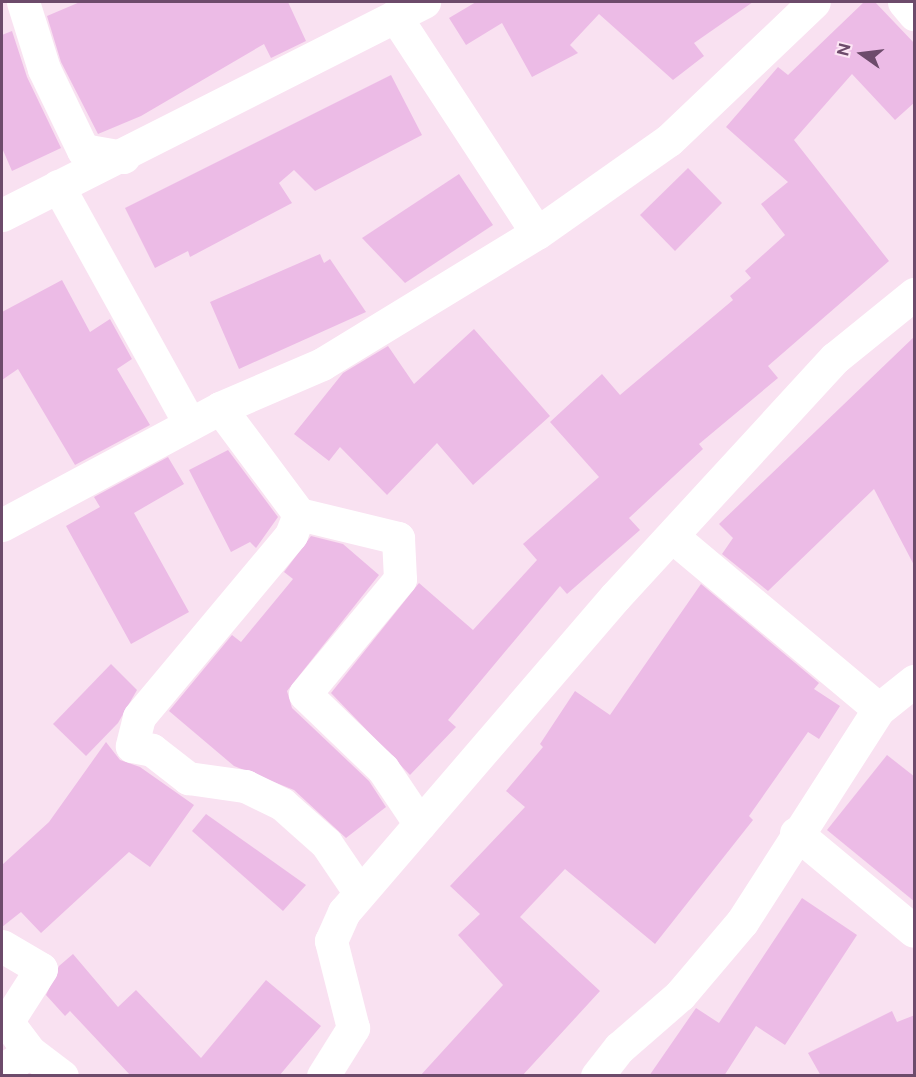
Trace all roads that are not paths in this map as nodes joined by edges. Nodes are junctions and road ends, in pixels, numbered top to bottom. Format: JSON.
{"nodes":[{"id":1,"x":23,"y":2,"type":"edge"},
{"id":2,"x":424,"y":2,"type":"edge"},
{"id":3,"x":814,"y":2,"type":"edge"},
{"id":4,"x":904,"y":2,"type":"edge"},
{"id":5,"x":915,"y":14,"type":"edge"},
{"id":6,"x":395,"y":16,"type":"junction"},
{"id":7,"x":123,"y":157,"type":"junction"},
{"id":8,"x":65,"y":199,"type":"junction"},
{"id":9,"x":2,"y":215,"type":"edge"},
{"id":10,"x":537,"y":233,"type":"junction"},
{"id":11,"x":915,"y":294,"type":"edge"},
{"id":12,"x":220,"y":408,"type":"junction"},
{"id":13,"x":190,"y":424,"type":"junction"},
{"id":14,"x":299,"y":514,"type":"junction"},
{"id":15,"x":2,"y":525,"type":"edge"},
{"id":16,"x":673,"y":537,"type":"junction"},
{"id":17,"x":915,"y":681,"type":"edge"},
{"id":18,"x":879,"y":709,"type":"junction"},
{"id":19,"x":420,"y":824,"type":"junction"},
{"id":20,"x":796,"y":833,"type":"junction"},
{"id":21,"x":360,"y":893,"type":"junction"},
{"id":22,"x":915,"y":931,"type":"edge"},
{"id":23,"x":2,"y":946,"type":"edge"},
{"id":24,"x":30,"y":1052,"type":"junction"},
{"id":25,"x":2,"y":1070,"type":"edge"},
{"id":26,"x":62,"y":1076,"type":"edge"},
{"id":27,"x":323,"y":1076,"type":"edge"},
{"id":28,"x":597,"y":1076,"type":"edge"}],
"edges":[{"from":1,"to":7,"type":"street"},
{"from":2,"to":6,"type":"street"},
{"from":3,"to":10,"type":"street"},
{"from":4,"to":5,"type":"street"},
{"from":6,"to":7,"type":"street"},
{"from":6,"to":10,"type":"street"},
{"from":7,"to":8,"type":"street"},
{"from":8,"to":9,"type":"street"},
{"from":8,"to":13,"type":"street"},
{"from":10,"to":12,"type":"street"},
{"from":11,"to":16,"type":"street"},
{"from":12,"to":13,"type":"street"},
{"from":12,"to":14,"type":"street"},
{"from":13,"to":15,"type":"street"},
{"from":14,"to":19,"type":"street"},
{"from":14,"to":21,"type":"street"},
{"from":16,"to":18,"type":"street"},
{"from":16,"to":19,"type":"street"},
{"from":17,"to":18,"type":"street"},
{"from":18,"to":20,"type":"street"},
{"from":19,"to":21,"type":"street"},
{"from":20,"to":22,"type":"street"},
{"from":20,"to":28,"type":"street"},
{"from":21,"to":27,"type":"street"},
{"from":23,"to":24,"type":"street"},
{"from":24,"to":25,"type":"street"},
{"from":24,"to":26,"type":"street"}]}
